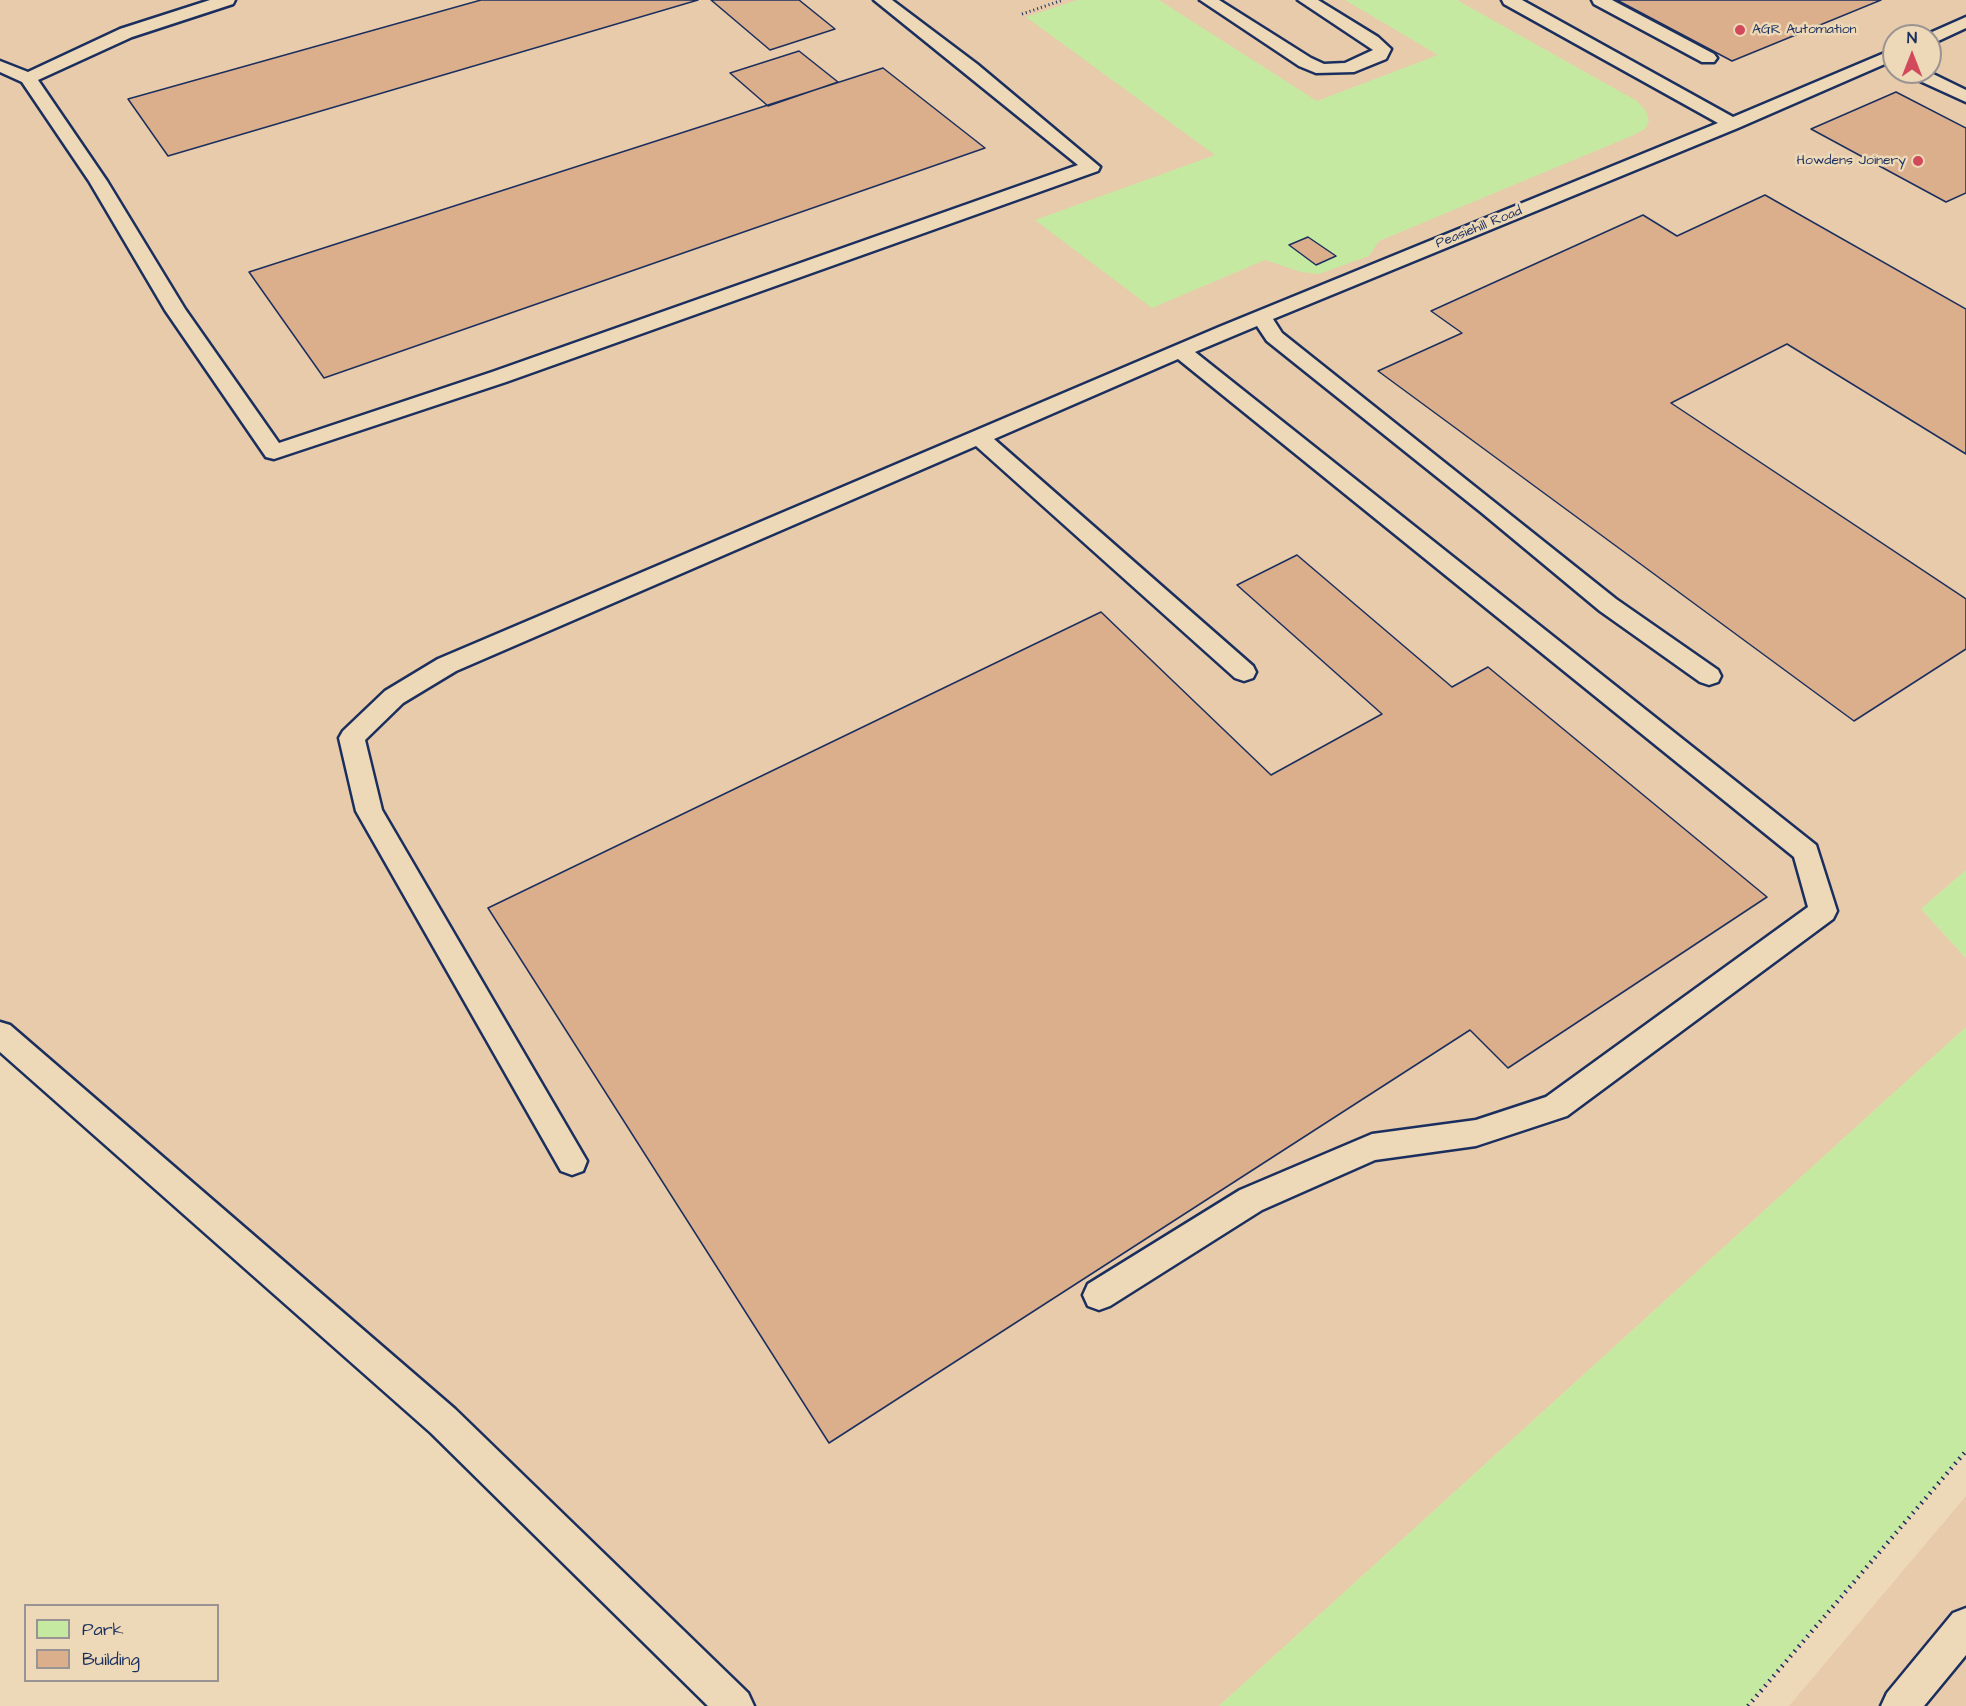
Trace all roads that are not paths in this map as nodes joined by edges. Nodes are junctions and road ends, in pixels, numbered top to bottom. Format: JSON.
{"nodes":[{"id":1,"x":227,"y":0,"type":"edge"},
{"id":2,"x":882,"y":0,"type":"edge"},
{"id":3,"x":1208,"y":0,"type":"edge"},
{"id":4,"x":1306,"y":0,"type":"edge"},
{"id":5,"x":1510,"y":0,"type":"edge"},
{"id":6,"x":1600,"y":0,"type":"edge"},
{"id":7,"x":1966,"y":22,"type":"edge"},
{"id":8,"x":1942,"y":33,"type":"edge"},
{"id":9,"x":1708,"y":58,"type":"dead end"},
{"id":10,"x":1882,"y":62,"type":"edge"},
{"id":11,"x":0,"y":66,"type":"edge"},
{"id":12,"x":28,"y":78,"type":"junction"},
{"id":13,"x":1939,"y":84,"type":"edge"},
{"id":14,"x":1966,"y":97,"type":"edge"},
{"id":15,"x":1732,"y":124,"type":"junction"},
{"id":16,"x":1262,"y":317,"type":"junction"},
{"id":17,"x":1181,"y":351,"type":"junction"},
{"id":18,"x":980,"y":438,"type":"junction"},
{"id":19,"x":1244,"y":672,"type":"dead end"},
{"id":20,"x":1708,"y":676,"type":"dead end"},
{"id":21,"x":0,"y":1034,"type":"edge"},
{"id":22,"x":572,"y":1161,"type":"dead end"},
{"id":23,"x":1099,"y":1295,"type":"dead end"},
{"id":24,"x":1966,"y":1626,"type":"edge"},
{"id":25,"x":735,"y":1706,"type":"edge"},
{"id":26,"x":1899,"y":1706,"type":"edge"}],
"edges":[{"from":1,"to":12,"type":"lane"},
{"from":2,"to":12,"type":"lane"},
{"from":3,"to":4,"type":"lane"},
{"from":5,"to":15,"type":"lane"},
{"from":6,"to":9,"type":"lane"},
{"from":7,"to":8,"type":"lane"},
{"from":10,"to":15,"type":"lane","name":"Peasiehill Road"},
{"from":11,"to":12,"type":"lane"},
{"from":13,"to":14,"type":"lane"},
{"from":15,"to":16,"type":"lane","name":"Peasiehill Road"},
{"from":16,"to":17,"type":"lane","name":"Peasiehill Road"},
{"from":16,"to":20,"type":"lane"},
{"from":17,"to":18,"type":"lane","name":"Peasiehill Road"},
{"from":17,"to":23,"type":"lane"},
{"from":18,"to":19,"type":"lane"},
{"from":18,"to":22,"type":"lane","name":"Peasiehill Road"},
{"from":21,"to":25,"type":"lane"},
{"from":24,"to":26,"type":"lane"}]}
